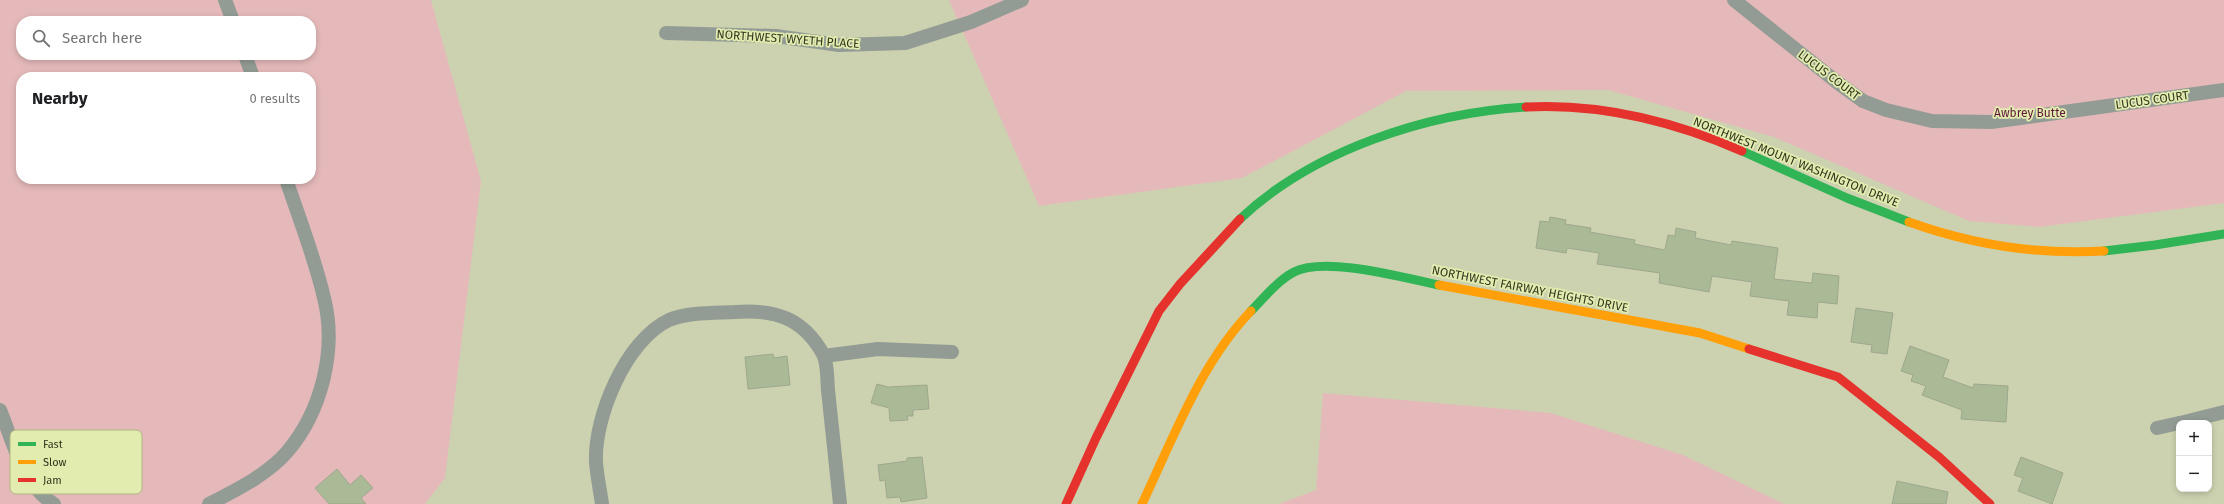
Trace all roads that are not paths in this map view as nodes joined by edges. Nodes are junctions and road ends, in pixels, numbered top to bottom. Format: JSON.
{"nodes":[{"id":1,"x":226,"y":0,"type":"edge"},
{"id":2,"x":1022,"y":0,"type":"edge"},
{"id":3,"x":1734,"y":0,"type":"edge"},
{"id":4,"x":231,"y":16,"type":"edge"},
{"id":5,"x":666,"y":33,"type":"dead end"},
{"id":6,"x":247,"y":60,"type":"edge"},
{"id":7,"x":251,"y":72,"type":"edge"},
{"id":8,"x":2224,"y":90,"type":"edge"},
{"id":9,"x":288,"y":184,"type":"edge"},
{"id":10,"x":2224,"y":234,"type":"edge"},
{"id":11,"x":952,"y":352,"type":"dead end"},
{"id":12,"x":824,"y":356,"type":"junction"},
{"id":13,"x":0,"y":410,"type":"edge"},
{"id":14,"x":2224,"y":412,"type":"edge"},
{"id":15,"x":2191,"y":420,"type":"edge"},
{"id":16,"x":2176,"y":424,"type":"edge"},
{"id":17,"x":2158,"y":428,"type":"dead end"},
{"id":18,"x":10,"y":435,"type":"edge"},
{"id":19,"x":41,"y":494,"type":"edge"},
{"id":20,"x":53,"y":504,"type":"edge"},
{"id":21,"x":209,"y":504,"type":"edge"},
{"id":22,"x":602,"y":504,"type":"edge"},
{"id":23,"x":840,"y":504,"type":"edge"},
{"id":24,"x":1066,"y":504,"type":"edge"},
{"id":25,"x":1142,"y":504,"type":"edge"},
{"id":26,"x":1990,"y":504,"type":"edge"}],
"edges":[{"from":1,"to":4,"type":"street"},
{"from":2,"to":5,"type":"street","name":"NORTHWEST WYETH PLACE"},
{"from":3,"to":8,"type":"street","name":"LUCUS COURT"},
{"from":6,"to":7,"type":"street"},
{"from":9,"to":21,"type":"street"},
{"from":10,"to":24,"type":"main road","name":"NORTHWEST MOUNT WASHINGTON DRIVE"},
{"from":11,"to":12,"type":"street"},
{"from":12,"to":22,"type":"street"},
{"from":12,"to":23,"type":"street"},
{"from":13,"to":18,"type":"street"},
{"from":14,"to":15,"type":"street"},
{"from":16,"to":17,"type":"street"},
{"from":19,"to":20,"type":"street"},
{"from":25,"to":26,"type":"main road","name":"NORTHWEST FAIRWAY HEIGHTS DRIVE"}]}
